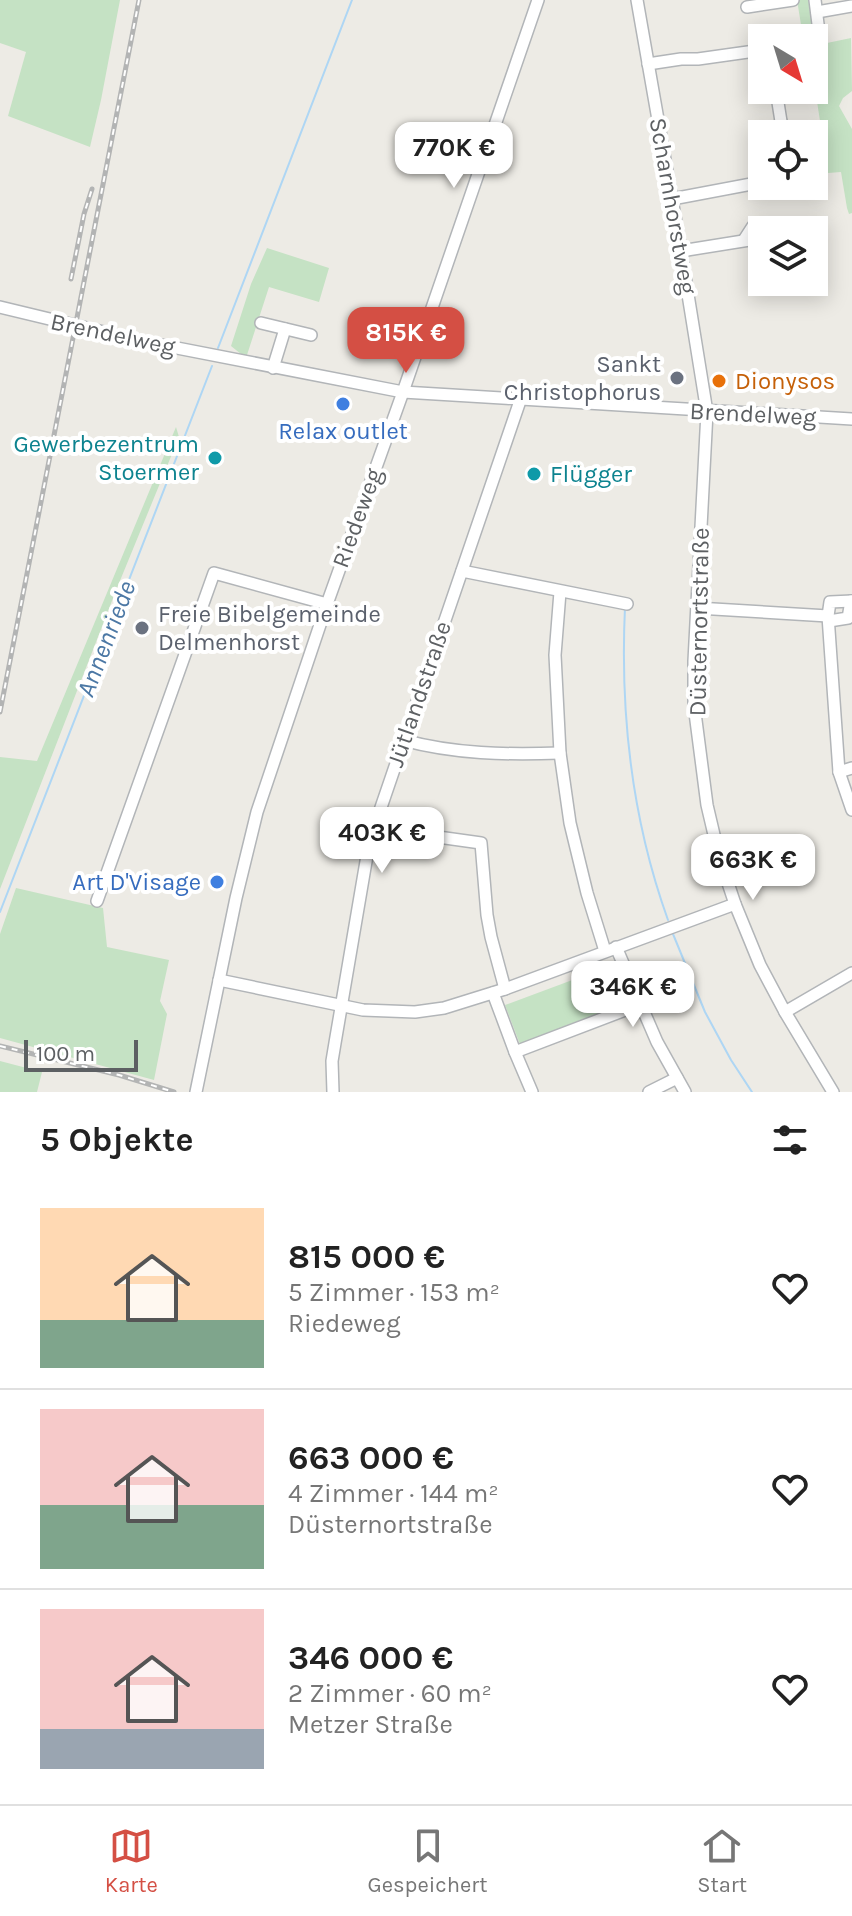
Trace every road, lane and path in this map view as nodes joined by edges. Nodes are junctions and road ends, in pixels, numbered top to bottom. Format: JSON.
{"nodes":[{"id":1,"x":538,"y":0,"type":"edge"},
{"id":2,"x":637,"y":0,"type":"edge"},
{"id":3,"x":793,"y":0,"type":"edge"},
{"id":4,"x":816,"y":6,"type":"edge"},
{"id":5,"x":852,"y":6,"type":"edge"},
{"id":6,"x":747,"y":7,"type":"dead end"},
{"id":7,"x":748,"y":52,"type":"edge"},
{"id":8,"x":648,"y":64,"type":"junction"},
{"id":9,"x":748,"y":185,"type":"edge"},
{"id":10,"x":672,"y":199,"type":"junction"},
{"id":11,"x":748,"y":234,"type":"edge"},
{"id":12,"x":744,"y":240,"type":"junction"},
{"id":13,"x":748,"y":240,"type":"edge"},
{"id":14,"x":681,"y":251,"type":"junction"},
{"id":15,"x":0,"y":307,"type":"edge"},
{"id":16,"x":261,"y":323,"type":"dead end"},
{"id":17,"x":285,"y":329,"type":"junction"},
{"id":18,"x":311,"y":335,"type":"dead end"},
{"id":19,"x":273,"y":368,"type":"junction"},
{"id":20,"x":403,"y":392,"type":"junction"},
{"id":21,"x":521,"y":398,"type":"junction"},
{"id":22,"x":707,"y":412,"type":"junction"},
{"id":23,"x":852,"y":419,"type":"edge"},
{"id":24,"x":462,"y":571,"type":"junction"},
{"id":25,"x":560,"y":592,"type":"junction"},
{"id":26,"x":852,"y":601,"type":"edge"},
{"id":27,"x":327,"y":604,"type":"junction"},
{"id":28,"x":627,"y":604,"type":"dead end"},
{"id":29,"x":697,"y":608,"type":"junction"},
{"id":30,"x":829,"y":618,"type":"junction"},
{"id":31,"x":403,"y":740,"type":"junction"},
{"id":32,"x":560,"y":753,"type":"junction"},
{"id":33,"x":852,"y":768,"type":"edge"},
{"id":34,"x":839,"y":772,"type":"junction"},
{"id":35,"x":852,"y":810,"type":"edge"},
{"id":36,"x":375,"y":825,"type":"junction"},
{"id":37,"x":97,"y":901,"type":"dead end"},
{"id":38,"x":735,"y":904,"type":"junction"},
{"id":39,"x":611,"y":949,"type":"junction"},
{"id":40,"x":852,"y":973,"type":"edge"},
{"id":41,"x":219,"y":980,"type":"junction"},
{"id":42,"x":499,"y":991,"type":"junction"},
{"id":43,"x":641,"y":1004,"type":"junction"},
{"id":44,"x":342,"y":1006,"type":"junction"},
{"id":45,"x":785,"y":1012,"type":"junction"},
{"id":46,"x":515,"y":1052,"type":"junction"},
{"id":47,"x":677,"y":1078,"type":"junction"},
{"id":48,"x":196,"y":1092,"type":"edge"},
{"id":49,"x":333,"y":1092,"type":"edge"},
{"id":50,"x":532,"y":1092,"type":"edge"},
{"id":51,"x":649,"y":1092,"type":"edge"},
{"id":52,"x":685,"y":1092,"type":"edge"},
{"id":53,"x":833,"y":1092,"type":"edge"}],
"edges":[{"from":1,"to":20,"type":"street","name":"Riedeweg"},
{"from":2,"to":8,"type":"street","name":"Scharnhorstweg"},
{"from":3,"to":6,"type":"street"},
{"from":4,"to":5,"type":"street"},
{"from":7,"to":8,"type":"street"},
{"from":8,"to":10,"type":"street","name":"Scharnhorstweg"},
{"from":9,"to":10,"type":"street"},
{"from":10,"to":14,"type":"street","name":"Scharnhorstweg"},
{"from":11,"to":12,"type":"street"},
{"from":12,"to":13,"type":"street"},
{"from":12,"to":14,"type":"street"},
{"from":14,"to":22,"type":"street","name":"Scharnhorstweg"},
{"from":15,"to":19,"type":"street","name":"Brendelweg"},
{"from":16,"to":17,"type":"street"},
{"from":17,"to":18,"type":"street"},
{"from":17,"to":19,"type":"street"},
{"from":19,"to":20,"type":"street","name":"Brendelweg"},
{"from":20,"to":21,"type":"street","name":"Brendelweg"},
{"from":20,"to":27,"type":"street","name":"Riedeweg"},
{"from":21,"to":22,"type":"street","name":"Brendelweg"},
{"from":21,"to":24,"type":"street","name":"Jütlandstraße"},
{"from":22,"to":23,"type":"street","name":"Brendelweg"},
{"from":22,"to":29,"type":"street","name":"Düsternortstraße"},
{"from":24,"to":25,"type":"street"},
{"from":24,"to":31,"type":"street","name":"Jütlandstraße"},
{"from":25,"to":28,"type":"street"},
{"from":25,"to":32,"type":"street"},
{"from":26,"to":30,"type":"street"},
{"from":26,"to":30,"type":"street"},
{"from":27,"to":37,"type":"street"},
{"from":27,"to":41,"type":"street","name":"Riedeweg"},
{"from":29,"to":30,"type":"street"},
{"from":29,"to":38,"type":"street","name":"Düsternortstraße"},
{"from":30,"to":34,"type":"street"},
{"from":31,"to":32,"type":"street"},
{"from":31,"to":36,"type":"street","name":"Jütlandstraße"},
{"from":32,"to":39,"type":"street"},
{"from":33,"to":34,"type":"street"},
{"from":34,"to":35,"type":"street"},
{"from":36,"to":42,"type":"street"},
{"from":36,"to":44,"type":"street","name":"Jütlandstraße"},
{"from":38,"to":39,"type":"street"},
{"from":38,"to":45,"type":"street","name":"Düsternortstraße"},
{"from":39,"to":42,"type":"street"},
{"from":39,"to":43,"type":"street"},
{"from":40,"to":45,"type":"street"},
{"from":41,"to":44,"type":"street"},
{"from":41,"to":48,"type":"street","name":"Riedeweg"},
{"from":42,"to":44,"type":"street"},
{"from":42,"to":46,"type":"street"},
{"from":43,"to":46,"type":"street"},
{"from":43,"to":47,"type":"street"},
{"from":44,"to":49,"type":"street","name":"Jütlandstraße"},
{"from":45,"to":53,"type":"street","name":"Düsternortstraße"},
{"from":46,"to":50,"type":"street"},
{"from":47,"to":51,"type":"street"},
{"from":47,"to":52,"type":"street"}]}
